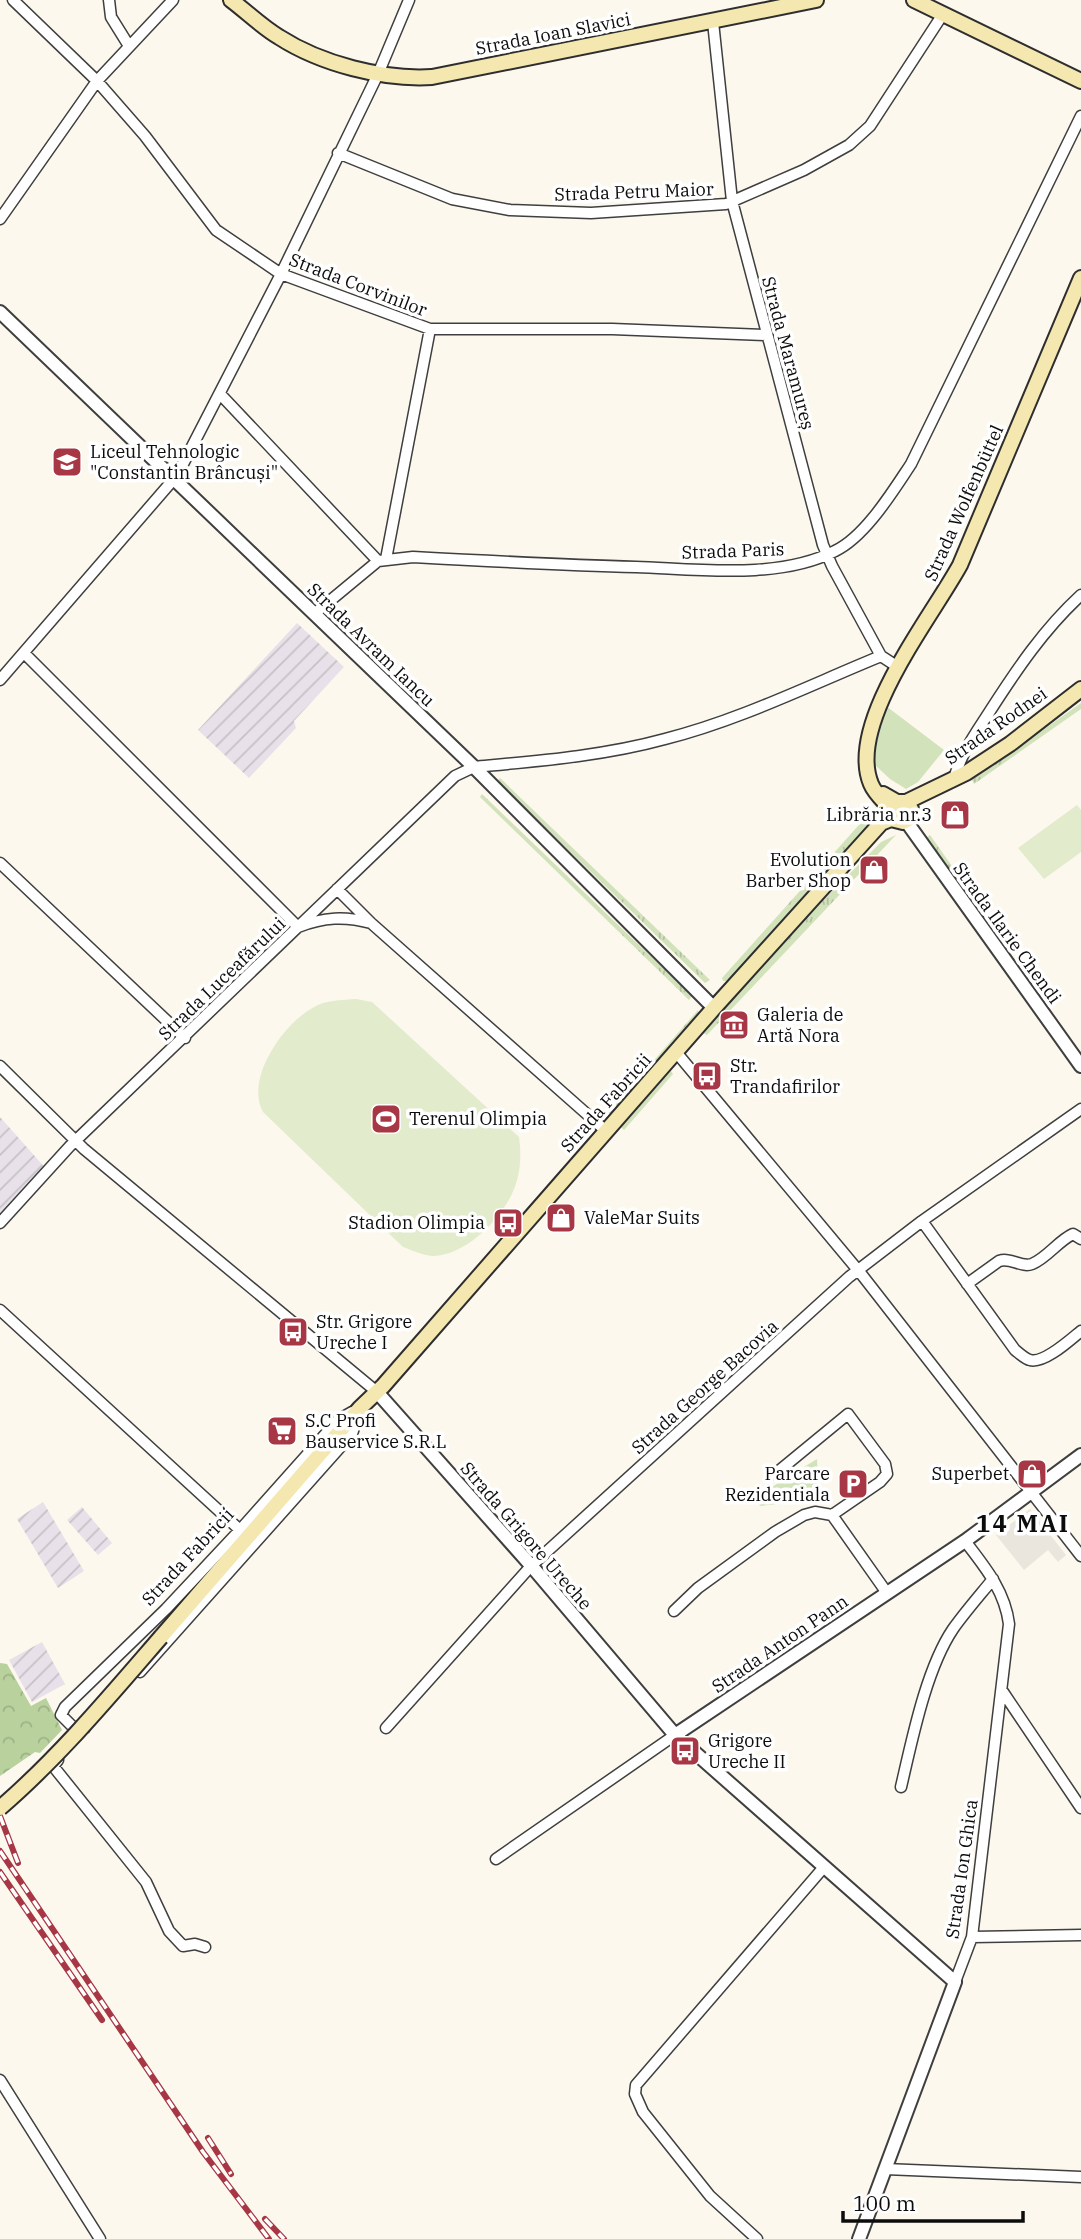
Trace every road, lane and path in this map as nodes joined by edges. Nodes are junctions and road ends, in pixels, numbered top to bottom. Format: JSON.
{"nodes":[{"id":1,"x":13,"y":0,"type":"edge"},
{"id":2,"x":109,"y":0,"type":"edge"},
{"id":3,"x":173,"y":0,"type":"edge"},
{"id":4,"x":232,"y":0,"type":"edge"},
{"id":5,"x":409,"y":0,"type":"edge"},
{"id":6,"x":816,"y":0,"type":"edge"},
{"id":7,"x":914,"y":0,"type":"edge"},
{"id":8,"x":943,"y":14,"type":"junction"},
{"id":9,"x":713,"y":22,"type":"junction"},
{"id":10,"x":129,"y":46,"type":"junction"},
{"id":11,"x":378,"y":74,"type":"junction"},
{"id":12,"x":97,"y":81,"type":"junction"},
{"id":13,"x":1081,"y":81,"type":"edge"},
{"id":14,"x":1081,"y":116,"type":"edge"},
{"id":15,"x":338,"y":153,"type":"junction"},
{"id":16,"x":732,"y":201,"type":"junction"},
{"id":17,"x":0,"y":219,"type":"edge"},
{"id":18,"x":281,"y":274,"type":"junction"},
{"id":19,"x":1081,"y":278,"type":"edge"},
{"id":20,"x":0,"y":312,"type":"edge"},
{"id":21,"x":430,"y":329,"type":"junction"},
{"id":22,"x":766,"y":335,"type":"junction"},
{"id":23,"x":221,"y":395,"type":"junction"},
{"id":24,"x":173,"y":480,"type":"junction"},
{"id":25,"x":827,"y":554,"type":"junction"},
{"id":26,"x":382,"y":560,"type":"junction"},
{"id":27,"x":1081,"y":594,"type":"edge"},
{"id":28,"x":314,"y":614,"type":"junction"},
{"id":29,"x":24,"y":653,"type":"junction"},
{"id":30,"x":881,"y":656,"type":"junction"},
{"id":31,"x":898,"y":667,"type":"junction"},
{"id":32,"x":0,"y":680,"type":"edge"},
{"id":33,"x":1081,"y":690,"type":"edge"},
{"id":34,"x":474,"y":767,"type":"junction"},
{"id":35,"x":954,"y":779,"type":"junction"},
{"id":36,"x":900,"y":811,"type":"junction"},
{"id":37,"x":0,"y":863,"type":"edge"},
{"id":38,"x":337,"y":890,"type":"junction"},
{"id":39,"x":371,"y":923,"type":"junction"},
{"id":40,"x":298,"y":927,"type":"junction"},
{"id":41,"x":714,"y":1008,"type":"junction"},
{"id":42,"x":185,"y":1038,"type":"junction"},
{"id":43,"x":676,"y":1052,"type":"junction"},
{"id":44,"x":0,"y":1066,"type":"edge"},
{"id":45,"x":1081,"y":1066,"type":"edge"},
{"id":46,"x":1081,"y":1109,"type":"edge"},
{"id":47,"x":606,"y":1131,"type":"junction"},
{"id":48,"x":76,"y":1141,"type":"junction"},
{"id":49,"x":922,"y":1221,"type":"junction"},
{"id":50,"x":0,"y":1223,"type":"edge"},
{"id":51,"x":1081,"y":1239,"type":"edge"},
{"id":52,"x":858,"y":1270,"type":"junction"},
{"id":53,"x":967,"y":1284,"type":"junction"},
{"id":54,"x":0,"y":1310,"type":"edge"},
{"id":55,"x":1081,"y":1331,"type":"edge"},
{"id":56,"x":377,"y":1392,"type":"junction"},
{"id":57,"x":360,"y":1408,"type":"junction"},
{"id":58,"x":1081,"y":1455,"type":"edge"},
{"id":59,"x":775,"y":1474,"type":"dead end"},
{"id":60,"x":1030,"y":1490,"type":"junction"},
{"id":61,"x":832,"y":1515,"type":"junction"},
{"id":62,"x":240,"y":1530,"type":"junction"},
{"id":63,"x":965,"y":1541,"type":"junction"},
{"id":64,"x":1081,"y":1556,"type":"edge"},
{"id":65,"x":531,"y":1566,"type":"junction"},
{"id":66,"x":993,"y":1579,"type":"junction"},
{"id":67,"x":887,"y":1593,"type":"junction"},
{"id":68,"x":674,"y":1611,"type":"dead end"},
{"id":69,"x":1003,"y":1692,"type":"junction"},
{"id":70,"x":89,"y":1728,"type":"junction"},
{"id":71,"x":386,"y":1728,"type":"dead end"},
{"id":72,"x":675,"y":1735,"type":"junction"},
{"id":73,"x":901,"y":1787,"type":"dead end"},
{"id":74,"x":0,"y":1808,"type":"edge"},
{"id":75,"x":1081,"y":1808,"type":"edge"},
{"id":76,"x":496,"y":1860,"type":"dead end"},
{"id":77,"x":824,"y":1867,"type":"junction"},
{"id":78,"x":1081,"y":1935,"type":"edge"},
{"id":79,"x":972,"y":1937,"type":"junction"},
{"id":80,"x":205,"y":1947,"type":"dead end"},
{"id":81,"x":956,"y":1982,"type":"junction"},
{"id":82,"x":0,"y":2080,"type":"edge"},
{"id":83,"x":885,"y":2169,"type":"junction"},
{"id":84,"x":1081,"y":2177,"type":"edge"},
{"id":85,"x":100,"y":2239,"type":"edge"},
{"id":86,"x":757,"y":2239,"type":"edge"},
{"id":87,"x":859,"y":2239,"type":"edge"}],
"edges":[{"from":1,"to":12,"type":"street","name":"Strada Corvinilor"},
{"from":2,"to":10,"type":"street"},
{"from":3,"to":10,"type":"street"},
{"from":4,"to":11,"type":"main road","name":"Strada Ioan Slavici"},
{"from":5,"to":11,"type":"street"},
{"from":6,"to":9,"type":"main road","name":"Strada Ioan Slavici"},
{"from":7,"to":8,"type":"main road"},
{"from":8,"to":13,"type":"main road"},
{"from":8,"to":16,"type":"street","name":"Strada Petru Maior"},
{"from":9,"to":11,"type":"main road","name":"Strada Ioan Slavici"},
{"from":9,"to":16,"type":"street","name":"Strada Maramureș"},
{"from":10,"to":12,"type":"street"},
{"from":11,"to":15,"type":"street"},
{"from":12,"to":17,"type":"street"},
{"from":12,"to":18,"type":"street","name":"Strada Corvinilor"},
{"from":14,"to":25,"type":"street","name":"Strada Paris"},
{"from":15,"to":16,"type":"street","name":"Strada Petru Maior"},
{"from":15,"to":18,"type":"street"},
{"from":16,"to":22,"type":"street","name":"Strada Maramureș"},
{"from":18,"to":21,"type":"street","name":"Strada Corvinilor"},
{"from":18,"to":23,"type":"street"},
{"from":19,"to":31,"type":"main road","name":"Strada Wolfenbüttel"},
{"from":20,"to":24,"type":"street","name":"Strada Avram Iancu"},
{"from":21,"to":22,"type":"street","name":"Strada Corvinilor"},
{"from":21,"to":26,"type":"street"},
{"from":22,"to":25,"type":"street","name":"Strada Maramureș"},
{"from":23,"to":24,"type":"street"},
{"from":23,"to":26,"type":"street"},
{"from":24,"to":28,"type":"street","name":"Strada Avram Iancu"},
{"from":24,"to":29,"type":"street"},
{"from":25,"to":26,"type":"street","name":"Strada Paris"},
{"from":25,"to":30,"type":"street","name":"Strada Maramureș"},
{"from":26,"to":28,"type":"street"},
{"from":27,"to":35,"type":"street"},
{"from":28,"to":34,"type":"street","name":"Strada Avram Iancu"},
{"from":29,"to":32,"type":"street"},
{"from":29,"to":40,"type":"street"},
{"from":30,"to":31,"type":"street","name":"Strada Maramureș"},
{"from":30,"to":34,"type":"street"},
{"from":31,"to":36,"type":"main road","name":"Strada Wolfenbüttel"},
{"from":33,"to":35,"type":"main road","name":"Strada Rodnei"},
{"from":34,"to":38,"type":"street","name":"Strada Luceafărului"},
{"from":34,"to":41,"type":"street","name":"Strada Avram Iancu"},
{"from":35,"to":36,"type":"main road","name":"Strada Rodnei"},
{"from":36,"to":41,"type":"main road","name":"Strada Fabricii"},
{"from":36,"to":45,"type":"street","name":"Strada Ilarie Chendi"},
{"from":37,"to":42,"type":"street"},
{"from":38,"to":39,"type":"street"},
{"from":38,"to":40,"type":"street","name":"Strada Luceafărului"},
{"from":39,"to":40,"type":"street"},
{"from":39,"to":47,"type":"street"},
{"from":40,"to":42,"type":"street","name":"Strada Luceafărului"},
{"from":41,"to":43,"type":"main road","name":"Strada Fabricii"},
{"from":42,"to":48,"type":"street","name":"Strada Luceafărului"},
{"from":43,"to":47,"type":"main road","name":"Strada Fabricii"},
{"from":43,"to":52,"type":"street"},
{"from":44,"to":48,"type":"street","name":"Strada Grigore Ureche"},
{"from":46,"to":49,"type":"street","name":"Strada George Bacovia"},
{"from":47,"to":56,"type":"main road","name":"Strada Fabricii"},
{"from":48,"to":50,"type":"street","name":"Strada Luceafărului"},
{"from":48,"to":56,"type":"street","name":"Strada Grigore Ureche"},
{"from":49,"to":52,"type":"street","name":"Strada George Bacovia"},
{"from":49,"to":53,"type":"street"},
{"from":51,"to":53,"type":"street"},
{"from":52,"to":60,"type":"street"},
{"from":52,"to":65,"type":"street","name":"Strada George Bacovia"},
{"from":53,"to":55,"type":"street"},
{"from":54,"to":62,"type":"street"},
{"from":56,"to":57,"type":"main road","name":"Strada Fabricii"},
{"from":56,"to":65,"type":"street","name":"Strada Grigore Ureche"},
{"from":57,"to":62,"type":"street","name":"Strada Fabricii"},
{"from":57,"to":70,"type":"street","name":"Strada Fabricii"},
{"from":57,"to":74,"type":"main road","name":"Strada Fabricii","bridge":true},
{"from":58,"to":60,"type":"street","name":"Strada Anton Pann"},
{"from":59,"to":61,"type":"street"},
{"from":60,"to":63,"type":"street","name":"Strada Anton Pann"},
{"from":60,"to":64,"type":"street"},
{"from":61,"to":67,"type":"street"},
{"from":61,"to":68,"type":"street"},
{"from":62,"to":70,"type":"street","name":"Strada Fabricii"},
{"from":63,"to":66,"type":"street","name":"Strada Ion Ghica"},
{"from":63,"to":67,"type":"street","name":"Strada Anton Pann"},
{"from":65,"to":71,"type":"street","name":"Strada George Bacovia"},
{"from":65,"to":72,"type":"street","name":"Strada Grigore Ureche"},
{"from":66,"to":69,"type":"street","name":"Strada Ion Ghica"},
{"from":66,"to":73,"type":"street"},
{"from":67,"to":72,"type":"street","name":"Strada Anton Pann"},
{"from":69,"to":75,"type":"street"},
{"from":69,"to":79,"type":"street","name":"Strada Ion Ghica"},
{"from":70,"to":80,"type":"street"},
{"from":72,"to":76,"type":"street","name":"Strada Anton Pann"},
{"from":72,"to":77,"type":"street","name":"Strada Grigore Ureche"},
{"from":77,"to":81,"type":"street","name":"Strada Grigore Ureche"},
{"from":77,"to":86,"type":"street"},
{"from":78,"to":79,"type":"street"},
{"from":79,"to":81,"type":"street","name":"Strada Ion Ghica"},
{"from":81,"to":83,"type":"street","name":"Strada Ion Ghica"},
{"from":82,"to":85,"type":"street"},
{"from":83,"to":84,"type":"street"},
{"from":83,"to":87,"type":"street","name":"Strada Ion Ghica"}]}
